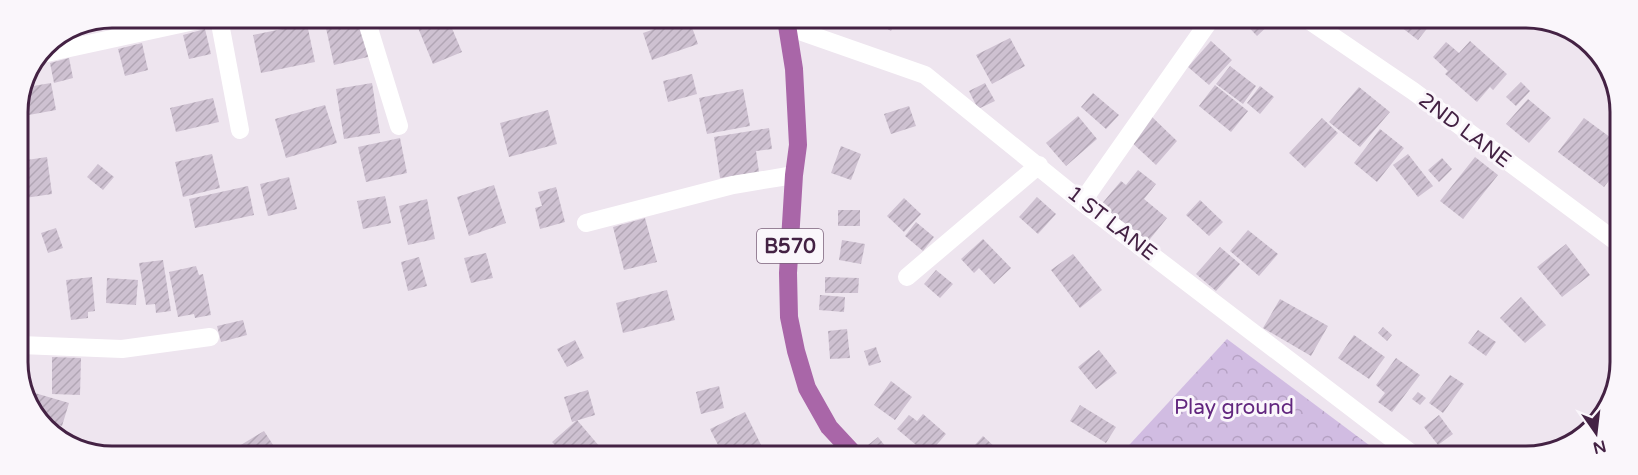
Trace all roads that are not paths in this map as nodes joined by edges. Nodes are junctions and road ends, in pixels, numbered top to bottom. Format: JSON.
{"nodes":[{"id":1,"x":157,"y":29,"type":"edge"},
{"id":2,"x":221,"y":29,"type":"edge"},
{"id":3,"x":369,"y":29,"type":"edge"},
{"id":4,"x":788,"y":29,"type":"edge"},
{"id":5,"x":803,"y":29,"type":"edge"},
{"id":6,"x":1204,"y":29,"type":"edge"},
{"id":7,"x":1322,"y":29,"type":"edge"},
{"id":8,"x":55,"y":51,"type":"edge"},
{"id":9,"x":399,"y":126,"type":"dead end"},
{"id":10,"x":240,"y":130,"type":"dead end"},
{"id":11,"x":1039,"y":165,"type":"junction"},
{"id":12,"x":794,"y":175,"type":"junction"},
{"id":13,"x":1082,"y":202,"type":"junction"},
{"id":14,"x":586,"y":223,"type":"dead end"},
{"id":15,"x":1610,"y":237,"type":"edge"},
{"id":16,"x":907,"y":277,"type":"dead end"},
{"id":17,"x":210,"y":337,"type":"dead end"},
{"id":18,"x":29,"y":345,"type":"edge"},
{"id":19,"x":847,"y":446,"type":"edge"},
{"id":20,"x":1402,"y":446,"type":"edge"}],
"edges":[{"from":1,"to":8,"type":"street"},
{"from":2,"to":10,"type":"street"},
{"from":3,"to":9,"type":"street"},
{"from":4,"to":12,"type":"main road","number":"B570"},
{"from":5,"to":11,"type":"street","name":"1 ST LANE"},
{"from":6,"to":13,"type":"street"},
{"from":7,"to":15,"type":"street","name":"2ND LANE"},
{"from":11,"to":13,"type":"street","name":"1 ST LANE"},
{"from":11,"to":16,"type":"street"},
{"from":12,"to":14,"type":"street"},
{"from":12,"to":19,"type":"main road","number":"B570"},
{"from":13,"to":20,"type":"street","name":"1 ST LANE"},
{"from":17,"to":18,"type":"street"}]}
